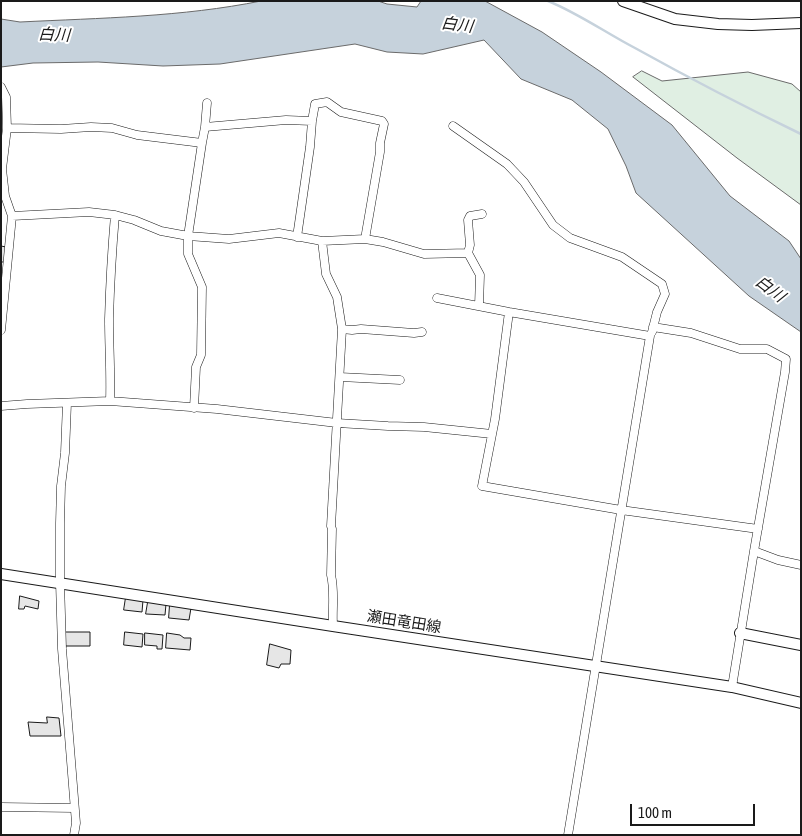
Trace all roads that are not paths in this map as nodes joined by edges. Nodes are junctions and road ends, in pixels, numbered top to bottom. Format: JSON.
{"nodes":[{"id":1,"x":623,"y":1,"type":"edge"},
{"id":2,"x":801,"y":23,"type":"edge"},
{"id":3,"x":1,"y":86,"type":"edge"},
{"id":4,"x":207,"y":104,"type":"dead end"},
{"id":5,"x":312,"y":121,"type":"junction"},
{"id":6,"x":453,"y":126,"type":"dead end"},
{"id":7,"x":205,"y":127,"type":"junction"},
{"id":8,"x":7,"y":128,"type":"junction"},
{"id":9,"x":202,"y":142,"type":"junction"},
{"id":10,"x":2,"y":169,"type":"edge"},
{"id":11,"x":482,"y":214,"type":"dead end"},
{"id":12,"x":114,"y":215,"type":"junction"},
{"id":13,"x":12,"y":216,"type":"junction"},
{"id":14,"x":188,"y":236,"type":"junction"},
{"id":15,"x":296,"y":237,"type":"junction"},
{"id":16,"x":365,"y":239,"type":"junction"},
{"id":17,"x":322,"y":241,"type":"junction"},
{"id":18,"x":468,"y":253,"type":"junction"},
{"id":19,"x":437,"y":298,"type":"dead end"},
{"id":20,"x":2,"y":302,"type":"edge"},
{"id":21,"x":479,"y":306,"type":"junction"},
{"id":22,"x":509,"y":312,"type":"junction"},
{"id":23,"x":653,"y":327,"type":"junction"},
{"id":24,"x":342,"y":329,"type":"junction"},
{"id":25,"x":1,"y":330,"type":"edge"},
{"id":26,"x":422,"y":332,"type":"dead end"},
{"id":27,"x":650,"y":336,"type":"junction"},
{"id":28,"x":340,"y":376,"type":"junction"},
{"id":29,"x":400,"y":380,"type":"dead end"},
{"id":30,"x":110,"y":401,"type":"junction"},
{"id":31,"x":67,"y":403,"type":"junction"},
{"id":32,"x":1,"y":406,"type":"edge"},
{"id":33,"x":194,"y":408,"type":"junction"},
{"id":34,"x":337,"y":422,"type":"junction"},
{"id":35,"x":492,"y":434,"type":"junction"},
{"id":36,"x":621,"y":510,"type":"junction"},
{"id":37,"x":758,"y":529,"type":"junction"},
{"id":38,"x":754,"y":551,"type":"junction"},
{"id":39,"x":801,"y":565,"type":"edge"},
{"id":40,"x":1,"y":574,"type":"edge"},
{"id":41,"x":60,"y":582,"type":"junction"},
{"id":42,"x":333,"y":626,"type":"junction"},
{"id":43,"x":740,"y":633,"type":"junction"},
{"id":44,"x":801,"y":645,"type":"edge"},
{"id":45,"x":596,"y":667,"type":"junction"},
{"id":46,"x":732,"y":687,"type":"junction"},
{"id":47,"x":801,"y":703,"type":"edge"},
{"id":48,"x":1,"y":807,"type":"edge"},
{"id":49,"x":74,"y":808,"type":"junction"},
{"id":50,"x":74,"y":835,"type":"edge"},
{"id":51,"x":568,"y":835,"type":"edge"}],
"edges":[{"from":1,"to":2,"type":"main road"},
{"from":3,"to":8,"type":"street"},
{"from":4,"to":7,"type":"street"},
{"from":5,"to":7,"type":"street"},
{"from":5,"to":15,"type":"street"},
{"from":5,"to":16,"type":"street"},
{"from":6,"to":23,"type":"street"},
{"from":7,"to":9,"type":"street"},
{"from":8,"to":9,"type":"street"},
{"from":8,"to":10,"type":"street"},
{"from":9,"to":14,"type":"street"},
{"from":10,"to":13,"type":"street"},
{"from":11,"to":18,"type":"street"},
{"from":12,"to":13,"type":"street"},
{"from":12,"to":14,"type":"street"},
{"from":12,"to":30,"type":"street"},
{"from":13,"to":20,"type":"street"},
{"from":14,"to":15,"type":"street"},
{"from":14,"to":33,"type":"street"},
{"from":15,"to":17,"type":"street"},
{"from":16,"to":17,"type":"street"},
{"from":16,"to":18,"type":"street"},
{"from":17,"to":24,"type":"street"},
{"from":18,"to":21,"type":"street"},
{"from":19,"to":21,"type":"street"},
{"from":20,"to":25,"type":"street"},
{"from":21,"to":22,"type":"street"},
{"from":22,"to":27,"type":"street"},
{"from":22,"to":35,"type":"street"},
{"from":23,"to":27,"type":"street"},
{"from":23,"to":37,"type":"street"},
{"from":24,"to":26,"type":"street"},
{"from":24,"to":28,"type":"street"},
{"from":27,"to":36,"type":"street"},
{"from":28,"to":29,"type":"street"},
{"from":28,"to":34,"type":"street"},
{"from":30,"to":31,"type":"street"},
{"from":30,"to":33,"type":"street"},
{"from":31,"to":32,"type":"street"},
{"from":31,"to":41,"type":"street"},
{"from":33,"to":34,"type":"street"},
{"from":34,"to":35,"type":"street"},
{"from":34,"to":42,"type":"street"},
{"from":35,"to":36,"type":"street"},
{"from":36,"to":37,"type":"street"},
{"from":36,"to":45,"type":"street"},
{"from":37,"to":38,"type":"street"},
{"from":38,"to":39,"type":"street"},
{"from":38,"to":43,"type":"street"},
{"from":40,"to":41,"type":"main road","name":"瀬田竜田線"},
{"from":41,"to":42,"type":"main road","name":"瀬田竜田線"},
{"from":41,"to":49,"type":"street"},
{"from":42,"to":45,"type":"main road","name":"瀬田竜田線"},
{"from":43,"to":44,"type":"main road"},
{"from":43,"to":46,"type":"street"},
{"from":45,"to":46,"type":"main road","name":"瀬田竜田線"},
{"from":45,"to":51,"type":"street"},
{"from":46,"to":47,"type":"main road","name":"瀬田竜田線"},
{"from":48,"to":49,"type":"street"},
{"from":49,"to":50,"type":"street"}]}
